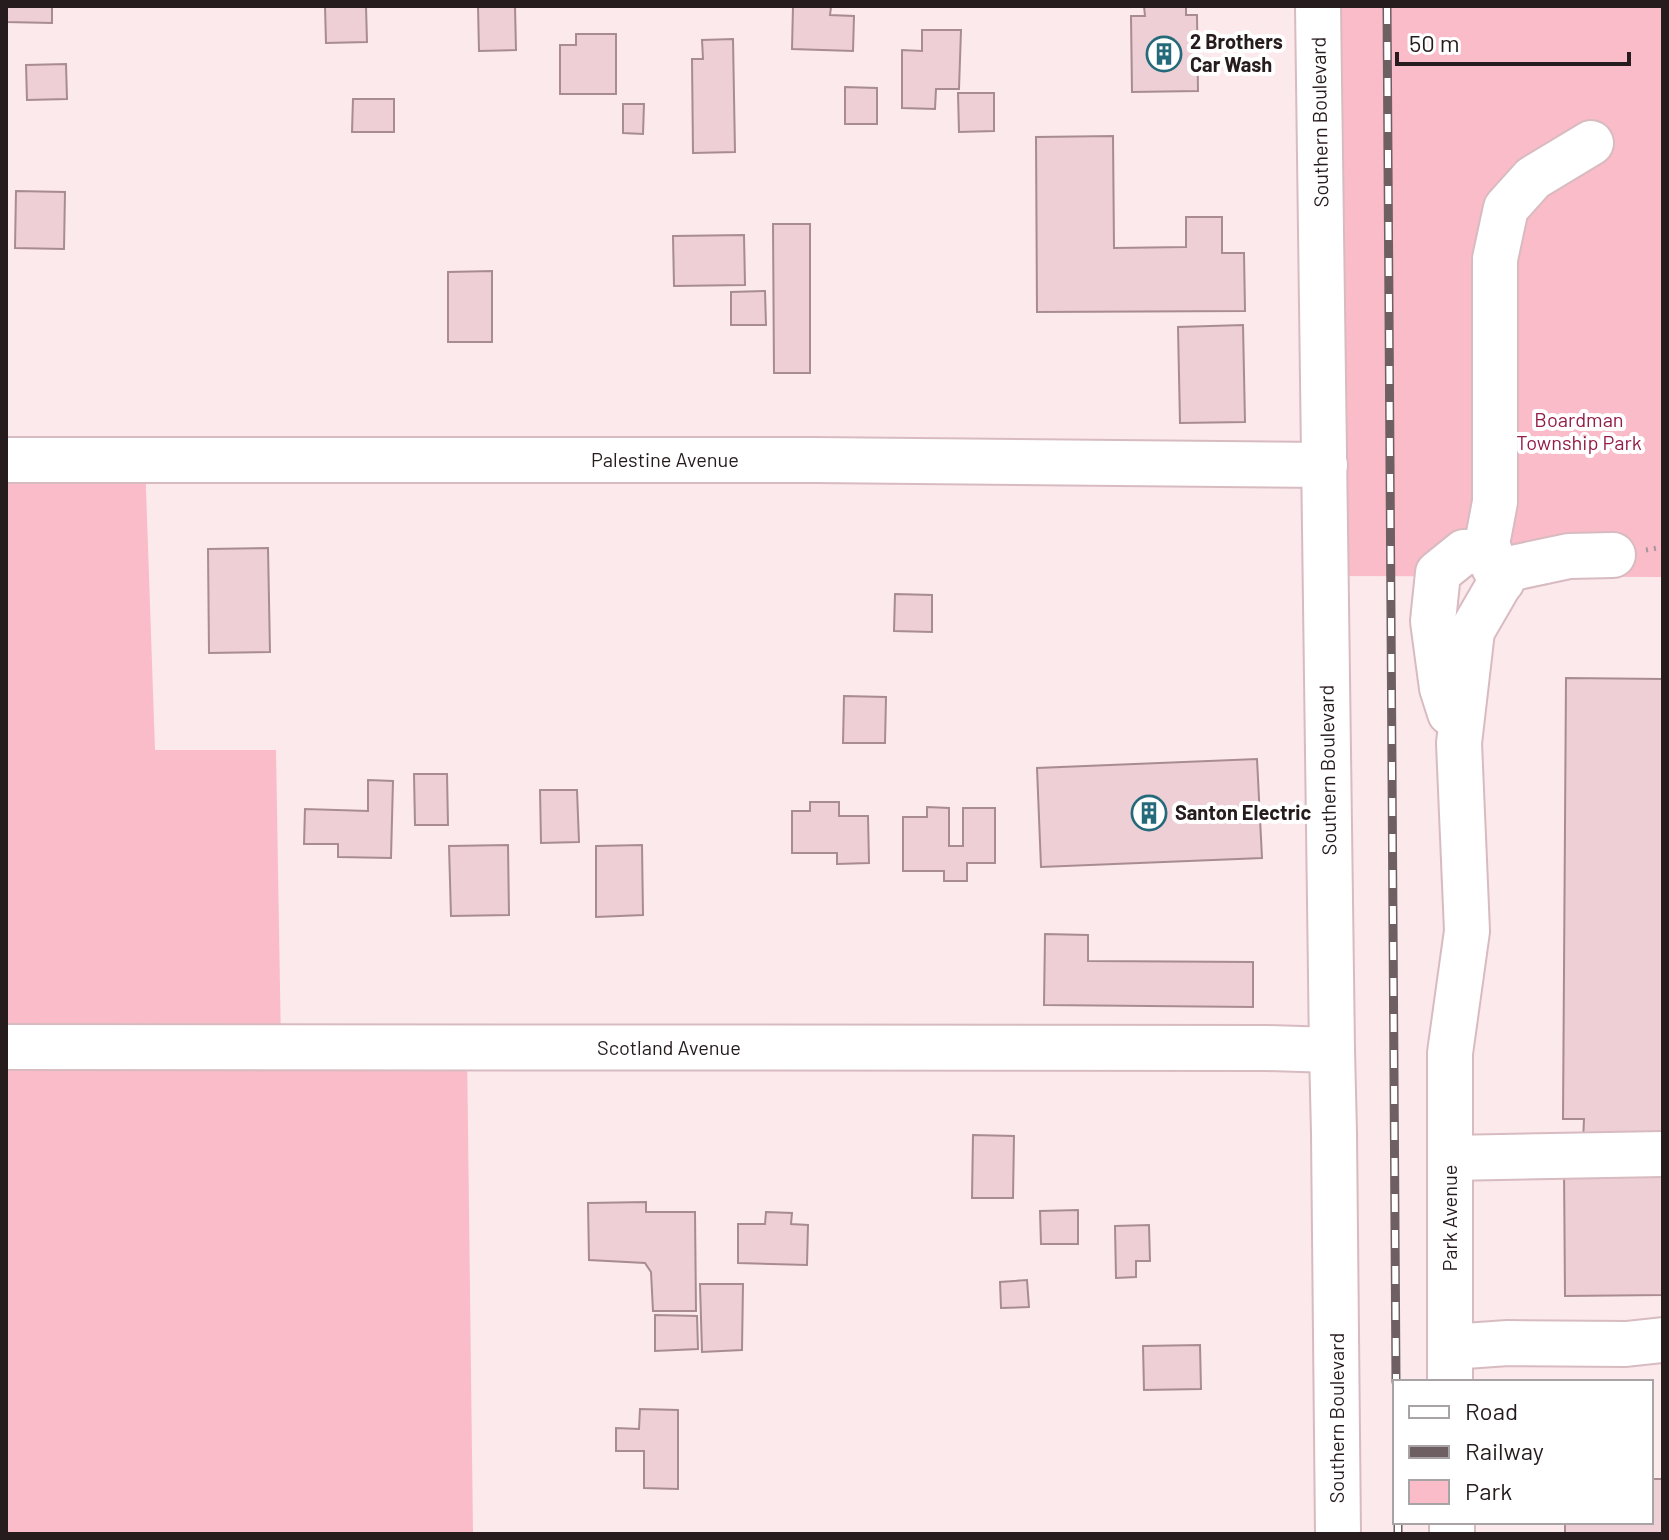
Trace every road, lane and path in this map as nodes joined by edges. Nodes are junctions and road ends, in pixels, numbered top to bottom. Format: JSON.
{"nodes":[{"id":1,"x":1318,"y":6,"type":"edge"},
{"id":2,"x":1591,"y":143,"type":"dead end"},
{"id":3,"x":6,"y":460,"type":"edge"},
{"id":4,"x":1325,"y":465,"type":"junction"},
{"id":5,"x":1613,"y":555,"type":"dead end"},
{"id":6,"x":1496,"y":566,"type":"junction"},
{"id":7,"x":1459,"y":743,"type":"junction"},
{"id":8,"x":6,"y":1047,"type":"edge"},
{"id":9,"x":1332,"y":1050,"type":"junction"},
{"id":10,"x":1663,"y":1154,"type":"edge"},
{"id":11,"x":1450,"y":1158,"type":"junction"},
{"id":12,"x":1663,"y":1340,"type":"edge"},
{"id":13,"x":1450,"y":1365,"type":"edge"},
{"id":14,"x":1338,"y":1534,"type":"edge"}],
"edges":[{"from":1,"to":4,"type":"street","name":"Southern Boulevard"},
{"from":2,"to":6,"type":"street"},
{"from":3,"to":4,"type":"street","name":"Palestine Avenue"},
{"from":4,"to":9,"type":"street","name":"Southern Boulevard"},
{"from":5,"to":6,"type":"street"},
{"from":6,"to":7,"type":"street"},
{"from":6,"to":7,"type":"street"},
{"from":7,"to":11,"type":"street","name":"Park Avenue"},
{"from":8,"to":9,"type":"street","name":"Scotland Avenue"},
{"from":9,"to":14,"type":"street","name":"Southern Boulevard"},
{"from":10,"to":11,"type":"street"},
{"from":11,"to":13,"type":"street","name":"Park Avenue"},
{"from":12,"to":13,"type":"street"}]}
